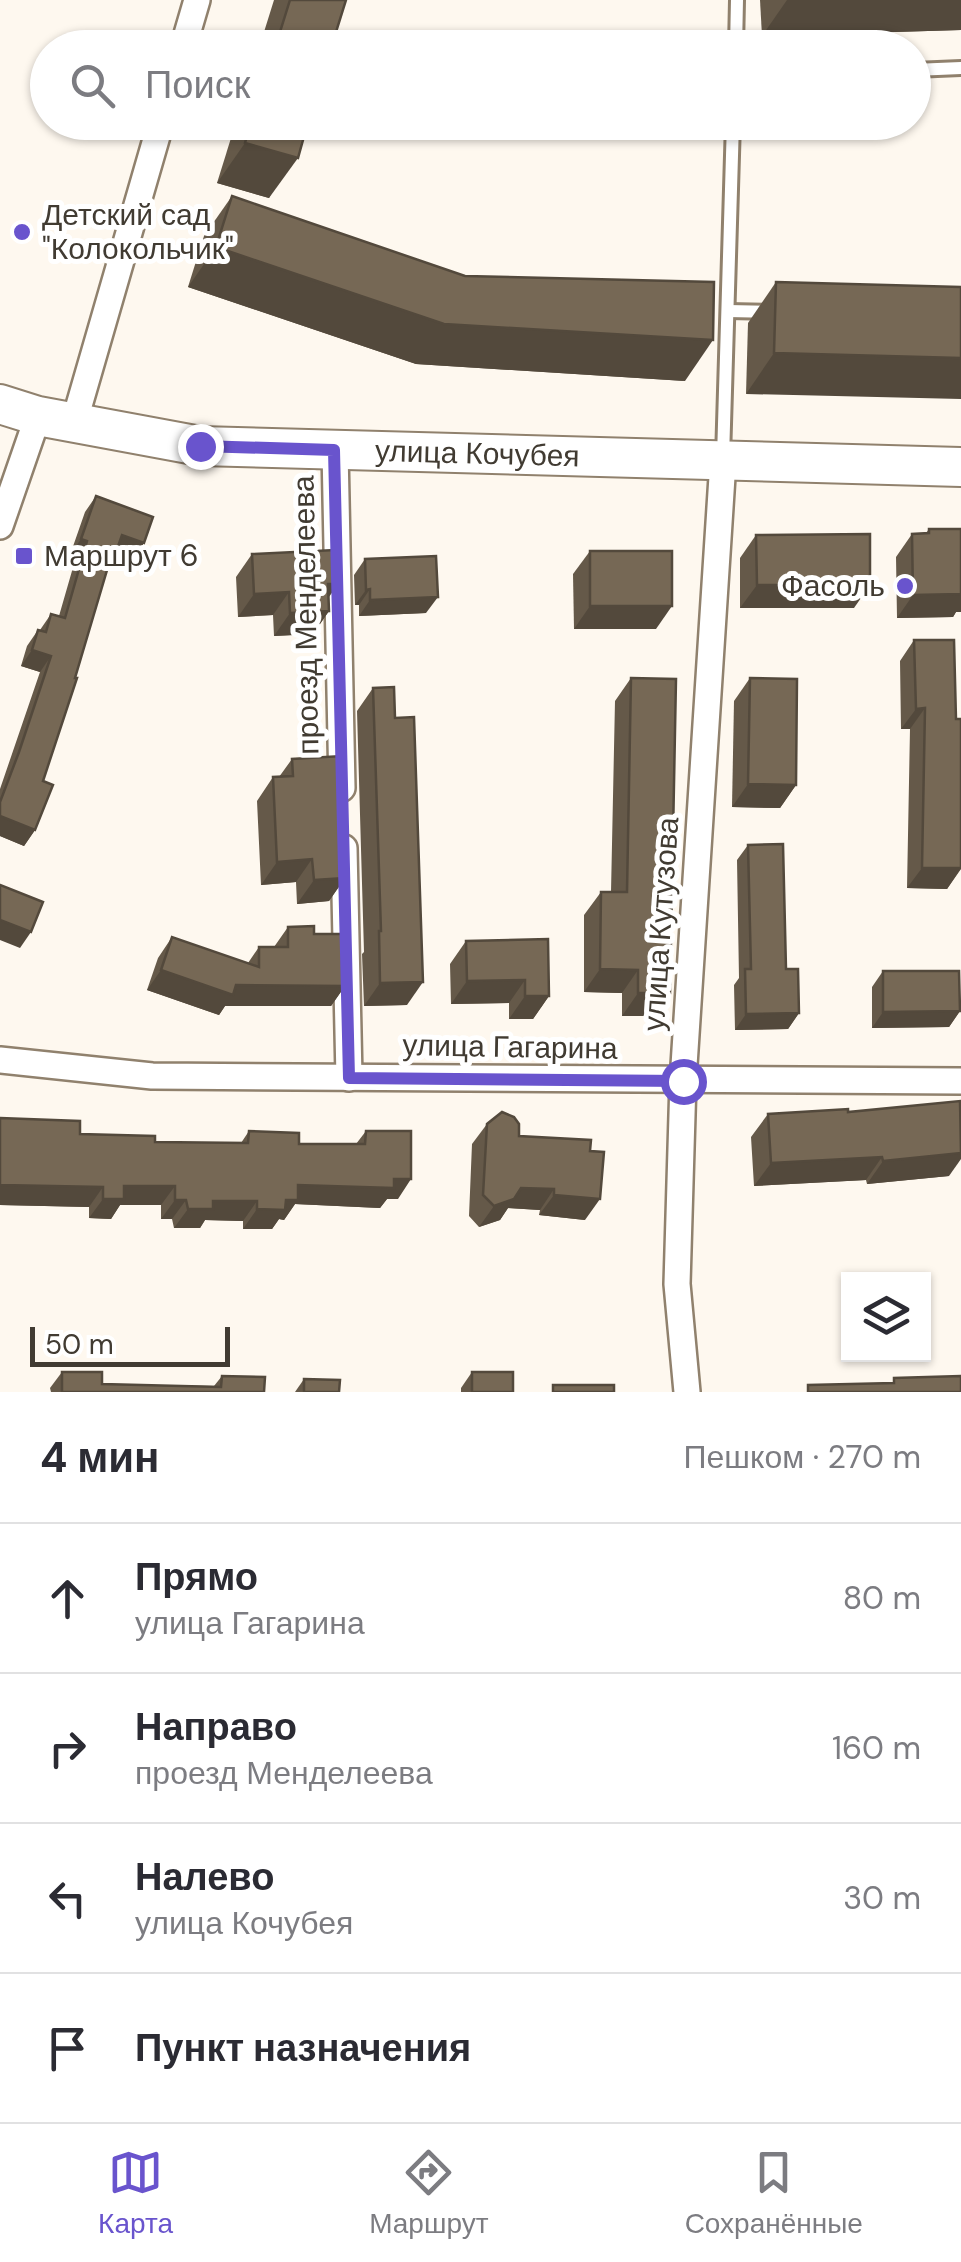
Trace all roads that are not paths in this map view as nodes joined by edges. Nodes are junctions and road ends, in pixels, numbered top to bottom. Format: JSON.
{"nodes":[{"id":1,"x":197,"y":0,"type":"edge"},
{"id":2,"x":737,"y":0,"type":"edge"},
{"id":3,"x":188,"y":30,"type":"edge"},
{"id":4,"x":736,"y":30,"type":"edge"},
{"id":5,"x":961,"y":68,"type":"edge"},
{"id":6,"x":931,"y":69,"type":"edge"},
{"id":7,"x":155,"y":140,"type":"edge"},
{"id":8,"x":733,"y":140,"type":"edge"},
{"id":9,"x":728,"y":312,"type":"junction"},
{"id":10,"x":786,"y":312,"type":"edge"},
{"id":11,"x":0,"y":404,"type":"edge"},
{"id":12,"x":56,"y":420,"type":"junction"},
{"id":13,"x":334,"y":450,"type":"junction"},
{"id":14,"x":723,"y":461,"type":"junction"},
{"id":15,"x":961,"y":467,"type":"edge"},
{"id":16,"x":0,"y":526,"type":"edge"},
{"id":17,"x":0,"y":1060,"type":"edge"},
{"id":18,"x":349,"y":1078,"type":"junction"},
{"id":19,"x":683,"y":1081,"type":"junction"},
{"id":20,"x":961,"y":1081,"type":"edge"},
{"id":21,"x":687,"y":1392,"type":"edge"}],
"edges":[{"from":1,"to":3,"type":"street"},
{"from":2,"to":4,"type":"lane"},
{"from":5,"to":6,"type":"lane"},
{"from":7,"to":12,"type":"street"},
{"from":8,"to":9,"type":"lane"},
{"from":9,"to":10,"type":"lane"},
{"from":9,"to":14,"type":"lane"},
{"from":11,"to":12,"type":"main road","name":"улица Кочубея"},
{"from":12,"to":13,"type":"main road","name":"улица Кочубея"},
{"from":12,"to":16,"type":"street"},
{"from":13,"to":14,"type":"main road","name":"улица Кочубея"},
{"from":13,"to":18,"type":"street","name":"проезд Менделеева"},
{"from":14,"to":15,"type":"main road","name":"улица Кочубея"},
{"from":14,"to":19,"type":"street","name":"улица Кутузова"},
{"from":17,"to":18,"type":"street","name":"улица Гагарина"},
{"from":18,"to":19,"type":"street","name":"улица Гагарина"},
{"from":19,"to":20,"type":"street","name":"улица Гагарина"},
{"from":19,"to":21,"type":"street","name":"улица Кутузова"}]}
